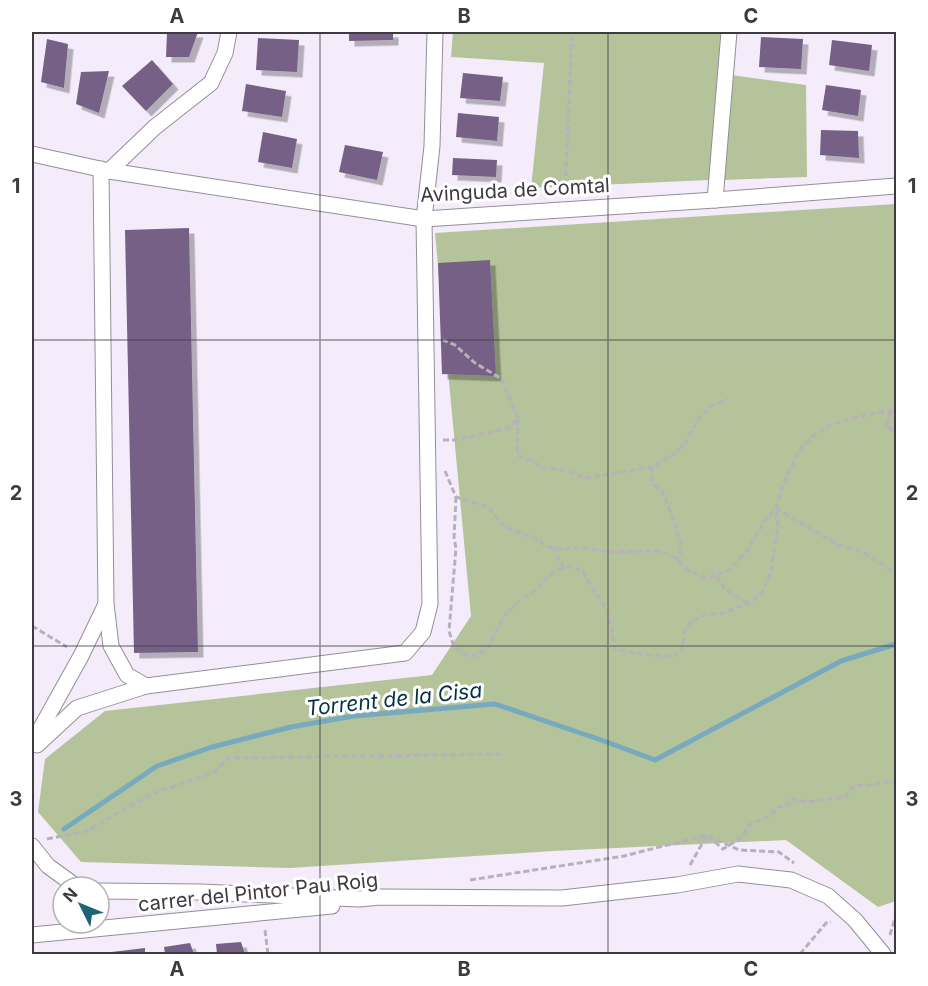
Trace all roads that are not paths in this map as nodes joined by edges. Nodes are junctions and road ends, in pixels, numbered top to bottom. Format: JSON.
{"nodes":[{"id":1,"x":229,"y":32,"type":"edge"},
{"id":2,"x":435,"y":32,"type":"edge"},
{"id":3,"x":729,"y":32,"type":"edge"},
{"id":4,"x":32,"y":154,"type":"edge"},
{"id":5,"x":105,"y":170,"type":"junction"},
{"id":6,"x":897,"y":186,"type":"edge"},
{"id":7,"x":714,"y":200,"type":"junction"},
{"id":8,"x":424,"y":219,"type":"junction"},
{"id":9,"x":106,"y":604,"type":"junction"},
{"id":10,"x":146,"y":686,"type":"junction"},
{"id":11,"x":32,"y":744,"type":"edge"},
{"id":12,"x":32,"y":751,"type":"edge"},
{"id":13,"x":38,"y":842,"type":"edge"},
{"id":14,"x":60,"y":875,"type":"edge"},
{"id":15,"x":111,"y":891,"type":"edge"},
{"id":16,"x":416,"y":897,"type":"junction"},
{"id":17,"x":32,"y":934,"type":"edge"},
{"id":18,"x":883,"y":954,"type":"edge"}],
"edges":[{"from":1,"to":5,"type":"street"},
{"from":2,"to":8,"type":"street"},
{"from":3,"to":7,"type":"street"},
{"from":4,"to":5,"type":"street","name":"Avinguda de Comtal"},
{"from":5,"to":8,"type":"street","name":"Avinguda de Comtal"},
{"from":5,"to":9,"type":"street"},
{"from":6,"to":7,"type":"street","name":"Avinguda de Comtal"},
{"from":7,"to":8,"type":"street","name":"Avinguda de Comtal"},
{"from":8,"to":10,"type":"street"},
{"from":9,"to":10,"type":"street"},
{"from":9,"to":11,"type":"street"},
{"from":10,"to":12,"type":"street"},
{"from":13,"to":14,"type":"street"},
{"from":15,"to":16,"type":"street"},
{"from":16,"to":17,"type":"street","name":"carrer del Pintor Pau Roig"},
{"from":16,"to":18,"type":"street"}]}
